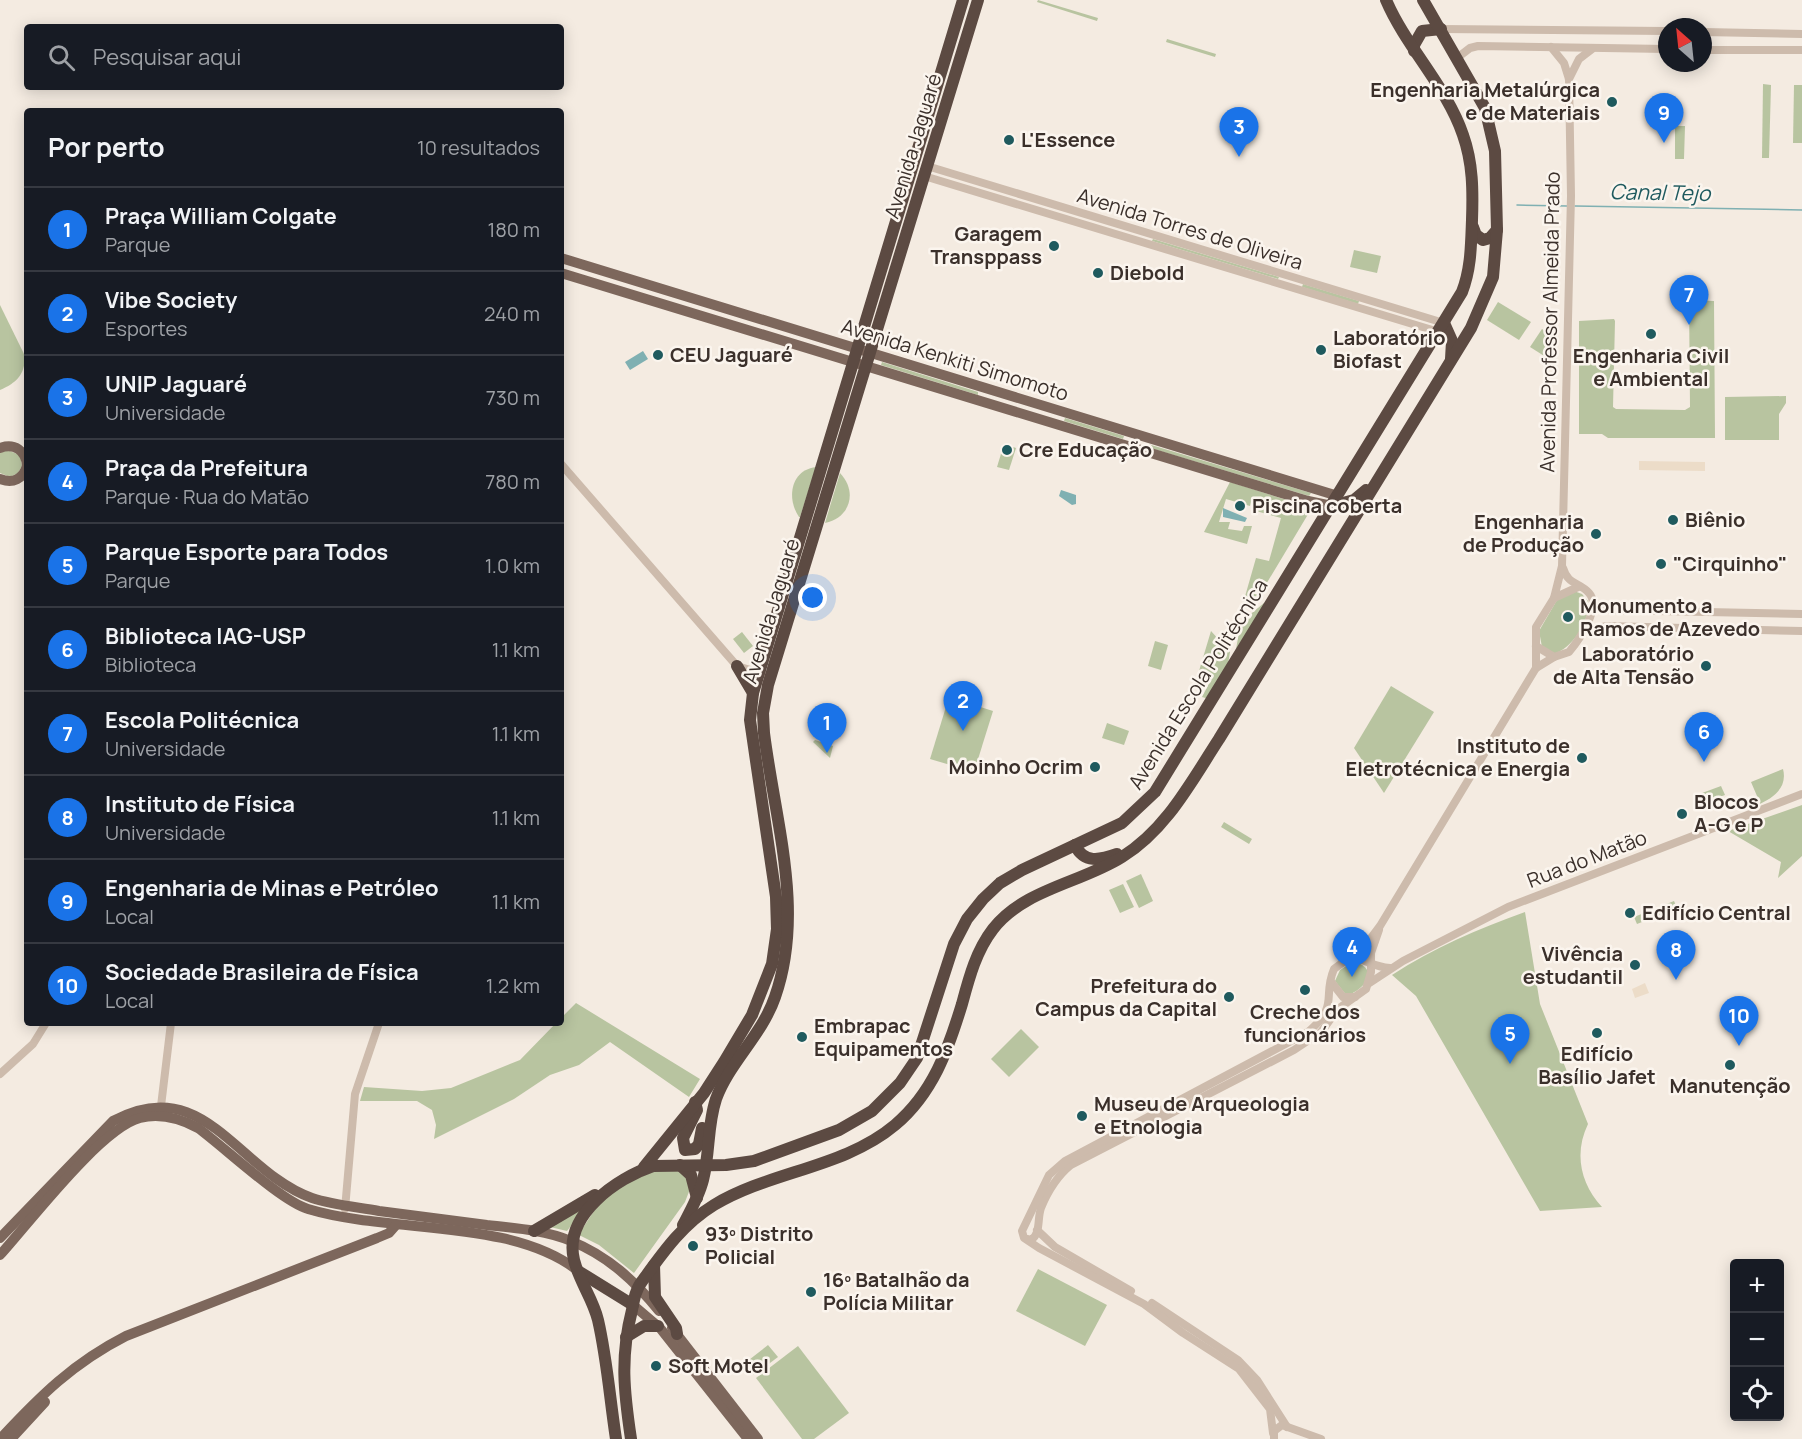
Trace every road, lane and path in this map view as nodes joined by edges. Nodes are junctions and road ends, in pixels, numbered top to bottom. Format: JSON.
{"nodes":[{"id":1,"x":963,"y":0,"type":"edge"},
{"id":2,"x":978,"y":0,"type":"edge"},
{"id":3,"x":1386,"y":0,"type":"edge"},
{"id":4,"x":1423,"y":0,"type":"edge"},
{"id":5,"x":1441,"y":29,"type":"junction"},
{"id":6,"x":1514,"y":29,"type":"junction"},
{"id":7,"x":1658,"y":31,"type":"edge"},
{"id":8,"x":1712,"y":32,"type":"edge"},
{"id":9,"x":1802,"y":34,"type":"edge"},
{"id":10,"x":1515,"y":47,"type":"junction"},
{"id":11,"x":1551,"y":47,"type":"junction"},
{"id":12,"x":1592,"y":49,"type":"junction"},
{"id":13,"x":1658,"y":49,"type":"edge"},
{"id":14,"x":1712,"y":50,"type":"edge"},
{"id":15,"x":1802,"y":50,"type":"edge"},
{"id":16,"x":1414,"y":51,"type":"junction"},
{"id":17,"x":1457,"y":58,"type":"junction"},
{"id":18,"x":1569,"y":79,"type":"junction"},
{"id":19,"x":925,"y":171,"type":"junction"},
{"id":20,"x":1054,"y":205,"type":"junction"},
{"id":21,"x":1051,"y":215,"type":"junction"},
{"id":22,"x":1100,"y":218,"type":"junction"},
{"id":23,"x":1472,"y":226,"type":"junction"},
{"id":24,"x":1097,"y":229,"type":"junction"},
{"id":25,"x":1497,"y":230,"type":"junction"},
{"id":26,"x":1145,"y":232,"type":"junction"},
{"id":27,"x":1142,"y":242,"type":"junction"},
{"id":28,"x":564,"y":259,"type":"edge"},
{"id":29,"x":564,"y":274,"type":"edge"},
{"id":30,"x":680,"y":295,"type":"junction"},
{"id":31,"x":1371,"y":300,"type":"junction"},
{"id":32,"x":675,"y":307,"type":"junction"},
{"id":33,"x":1368,"y":311,"type":"junction"},
{"id":34,"x":1441,"y":328,"type":"junction"},
{"id":35,"x":855,"y":355,"type":"junction"},
{"id":36,"x":868,"y":359,"type":"junction"},
{"id":37,"x":1451,"y":363,"type":"junction"},
{"id":38,"x":990,"y":390,"type":"junction"},
{"id":39,"x":986,"y":402,"type":"junction"},
{"id":40,"x":0,"y":448,"type":"edge"},
{"id":41,"x":1196,"y":453,"type":"junction"},
{"id":42,"x":24,"y":455,"type":"edge"},
{"id":43,"x":1192,"y":466,"type":"junction"},
{"id":44,"x":564,"y":467,"type":"edge"},
{"id":45,"x":24,"y":475,"type":"edge"},
{"id":46,"x":0,"y":479,"type":"edge"},
{"id":47,"x":1375,"y":481,"type":"junction"},
{"id":48,"x":1335,"y":501,"type":"junction"},
{"id":49,"x":1562,"y":566,"type":"junction"},
{"id":50,"x":1578,"y":587,"type":"junction"},
{"id":51,"x":1554,"y":598,"type":"junction"},
{"id":52,"x":1594,"y":603,"type":"junction"},
{"id":53,"x":1802,"y":614,"type":"edge"},
{"id":54,"x":1583,"y":631,"type":"junction"},
{"id":55,"x":1802,"y":631,"type":"edge"},
{"id":56,"x":1536,"y":646,"type":"junction"},
{"id":57,"x":1554,"y":657,"type":"junction"},
{"id":58,"x":1235,"y":664,"type":"junction"},
{"id":59,"x":737,"y":666,"type":"junction"},
{"id":60,"x":1536,"y":668,"type":"junction"},
{"id":61,"x":758,"y":674,"type":"junction"},
{"id":62,"x":771,"y":674,"type":"junction"},
{"id":63,"x":1254,"y":677,"type":"junction"},
{"id":64,"x":753,"y":693,"type":"junction"},
{"id":65,"x":1802,"y":794,"type":"edge"},
{"id":66,"x":1075,"y":845,"type":"junction"},
{"id":67,"x":1137,"y":847,"type":"junction"},
{"id":68,"x":1380,"y":926,"type":"junction"},
{"id":69,"x":1348,"y":958,"type":"junction"},
{"id":70,"x":1370,"y":966,"type":"junction"},
{"id":71,"x":1390,"y":968,"type":"junction"},
{"id":72,"x":1331,"y":982,"type":"junction"},
{"id":73,"x":1368,"y":984,"type":"junction"},
{"id":74,"x":1358,"y":997,"type":"junction"},
{"id":75,"x":44,"y":1026,"type":"edge"},
{"id":76,"x":171,"y":1026,"type":"edge"},
{"id":77,"x":378,"y":1026,"type":"edge"},
{"id":78,"x":0,"y":1074,"type":"edge"},
{"id":79,"x":719,"y":1091,"type":"junction"},
{"id":80,"x":695,"y":1101,"type":"junction"},
{"id":81,"x":161,"y":1106,"type":"junction"},
{"id":82,"x":1165,"y":1114,"type":"junction"},
{"id":83,"x":706,"y":1164,"type":"junction"},
{"id":84,"x":680,"y":1165,"type":"junction"},
{"id":85,"x":640,"y":1170,"type":"junction"},
{"id":86,"x":697,"y":1199,"type":"junction"},
{"id":87,"x":345,"y":1211,"type":"junction"},
{"id":88,"x":397,"y":1213,"type":"junction"},
{"id":89,"x":391,"y":1224,"type":"junction"},
{"id":90,"x":1023,"y":1227,"type":"junction"},
{"id":91,"x":1037,"y":1230,"type":"junction"},
{"id":92,"x":534,"y":1231,"type":"junction"},
{"id":93,"x":680,"y":1231,"type":"junction"},
{"id":94,"x":0,"y":1238,"type":"edge"},
{"id":95,"x":1027,"y":1239,"type":"junction"},
{"id":96,"x":573,"y":1241,"type":"junction"},
{"id":97,"x":0,"y":1255,"type":"edge"},
{"id":98,"x":654,"y":1265,"type":"junction"},
{"id":99,"x":577,"y":1270,"type":"junction"},
{"id":100,"x":597,"y":1282,"type":"junction"},
{"id":101,"x":638,"y":1286,"type":"junction"},
{"id":102,"x":633,"y":1305,"type":"junction"},
{"id":103,"x":658,"y":1326,"type":"junction"},
{"id":104,"x":677,"y":1334,"type":"junction"},
{"id":105,"x":626,"y":1337,"type":"junction"},
{"id":106,"x":57,"y":1384,"type":"junction"},
{"id":107,"x":1289,"y":1428,"type":"junction"},
{"id":108,"x":1273,"y":1436,"type":"edge"},
{"id":109,"x":0,"y":1439,"type":"edge"},
{"id":110,"x":11,"y":1439,"type":"edge"},
{"id":111,"x":616,"y":1439,"type":"edge"},
{"id":112,"x":631,"y":1439,"type":"edge"},
{"id":113,"x":748,"y":1439,"type":"edge"},
{"id":114,"x":758,"y":1439,"type":"edge"},
{"id":115,"x":1291,"y":1439,"type":"edge"},
{"id":116,"x":1321,"y":1439,"type":"edge"}],
"edges":[{"from":1,"to":35,"type":"highway","name":"Avenida Jaguaré"},
{"from":2,"to":19,"type":"highway","name":"Avenida Jaguaré"},
{"from":3,"to":16,"type":"highway","name":"Avenida Escola Politécnica"},
{"from":4,"to":5,"type":"highway"},
{"from":5,"to":6,"type":"street"},
{"from":5,"to":16,"type":"highway"},
{"from":5,"to":17,"type":"highway"},
{"from":6,"to":7,"type":"street"},
{"from":6,"to":10,"type":"street"},
{"from":8,"to":9,"type":"street"},
{"from":10,"to":11,"type":"street"},
{"from":10,"to":17,"type":"street"},
{"from":11,"to":12,"type":"street"},
{"from":11,"to":18,"type":"street","name":"Avenida Professor Almeida Prado"},
{"from":12,"to":13,"type":"street"},
{"from":12,"to":18,"type":"street"},
{"from":14,"to":15,"type":"street"},
{"from":16,"to":23,"type":"highway","name":"Avenida Escola Politécnica"},
{"from":17,"to":25,"type":"highway"},
{"from":18,"to":49,"type":"street","name":"Avenida Professor Almeida Prado"},
{"from":19,"to":20,"type":"street","name":"Avenida Torres de Oliveira"},
{"from":19,"to":21,"type":"street","name":"Avenida Torres de Oliveira"},
{"from":19,"to":36,"type":"highway","name":"Avenida Jaguaré"},
{"from":20,"to":21,"type":"street"},
{"from":20,"to":22,"type":"street","name":"Avenida Torres de Oliveira"},
{"from":21,"to":24,"type":"street","name":"Avenida Torres de Oliveira"},
{"from":22,"to":24,"type":"street"},
{"from":22,"to":26,"type":"street","name":"Avenida Torres de Oliveira"},
{"from":23,"to":25,"type":"highway"},
{"from":23,"to":34,"type":"highway","name":"Avenida Escola Politécnica"},
{"from":24,"to":27,"type":"street","name":"Avenida Torres de Oliveira"},
{"from":25,"to":37,"type":"highway"},
{"from":26,"to":27,"type":"street"},
{"from":26,"to":31,"type":"street","name":"Avenida Torres de Oliveira"},
{"from":27,"to":33,"type":"street","name":"Avenida Torres de Oliveira"},
{"from":28,"to":30,"type":"main road","name":"Avenida Kenkiti Simomoto"},
{"from":29,"to":32,"type":"main road","name":"Avenida Kenkiti Simomoto"},
{"from":30,"to":32,"type":"main road"},
{"from":30,"to":35,"type":"main road","name":"Avenida Kenkiti Simomoto"},
{"from":31,"to":33,"type":"street"},
{"from":31,"to":34,"type":"street","name":"Avenida Torres de Oliveira"},
{"from":32,"to":35,"type":"main road","name":"Avenida Kenkiti Simomoto"},
{"from":33,"to":34,"type":"street","name":"Avenida Torres de Oliveira"},
{"from":34,"to":37,"type":"highway"},
{"from":34,"to":48,"type":"highway","name":"Avenida Escola Politécnica"},
{"from":35,"to":36,"type":"main road","name":"Avenida Kenkiti Simomoto"},
{"from":35,"to":61,"type":"highway","name":"Avenida Jaguaré"},
{"from":36,"to":38,"type":"main road","name":"Avenida Kenkiti Simomoto"},
{"from":36,"to":39,"type":"main road","name":"Avenida Kenkiti Simomoto"},
{"from":36,"to":62,"type":"highway","name":"Avenida Jaguaré"},
{"from":37,"to":47,"type":"highway"},
{"from":38,"to":39,"type":"main road"},
{"from":38,"to":41,"type":"main road","name":"Avenida Kenkiti Simomoto"},
{"from":39,"to":43,"type":"main road","name":"Avenida Kenkiti Simomoto"},
{"from":40,"to":42,"type":"main road"},
{"from":41,"to":43,"type":"main road"},
{"from":41,"to":48,"type":"main road","name":"Avenida Kenkiti Simomoto"},
{"from":43,"to":48,"type":"main road","name":"Avenida Kenkiti Simomoto"},
{"from":44,"to":59,"type":"street"},
{"from":45,"to":46,"type":"main road"},
{"from":47,"to":48,"type":"highway"},
{"from":47,"to":63,"type":"highway"},
{"from":48,"to":58,"type":"highway","name":"Avenida Escola Politécnica"},
{"from":49,"to":50,"type":"street"},
{"from":49,"to":51,"type":"street","name":"Avenida Professor Almeida Prado"},
{"from":50,"to":51,"type":"street"},
{"from":50,"to":52,"type":"street"},
{"from":51,"to":56,"type":"street","name":"Avenida Professor Almeida Prado"},
{"from":52,"to":53,"type":"street"},
{"from":52,"to":54,"type":"street"},
{"from":54,"to":55,"type":"street"},
{"from":54,"to":57,"type":"street"},
{"from":56,"to":57,"type":"street"},
{"from":56,"to":60,"type":"street"},
{"from":57,"to":60,"type":"street"},
{"from":58,"to":63,"type":"highway"},
{"from":58,"to":66,"type":"highway","name":"Avenida Escola Politécnica"},
{"from":59,"to":61,"type":"street"},
{"from":59,"to":64,"type":"highway"},
{"from":60,"to":68,"type":"street"},
{"from":61,"to":62,"type":"street"},
{"from":61,"to":64,"type":"highway","name":"Avenida Jaguaré"},
{"from":62,"to":79,"type":"highway","name":"Avenida Jaguaré"},
{"from":63,"to":67,"type":"highway"},
{"from":64,"to":80,"type":"highway","name":"Avenida Jaguaré"},
{"from":65,"to":71,"type":"street","name":"Rua do Matão"},
{"from":66,"to":67,"type":"highway"},
{"from":66,"to":83,"type":"highway","name":"Avenida Escola Politécnica"},
{"from":67,"to":93,"type":"highway"},
{"from":68,"to":69,"type":"street"},
{"from":68,"to":70,"type":"street"},
{"from":69,"to":70,"type":"street"},
{"from":69,"to":72,"type":"street"},
{"from":70,"to":71,"type":"street"},
{"from":70,"to":73,"type":"street"},
{"from":71,"to":73,"type":"street","name":"Rua do Matão"},
{"from":72,"to":74,"type":"street"},
{"from":72,"to":82,"type":"street"},
{"from":73,"to":74,"type":"street"},
{"from":74,"to":82,"type":"street"},
{"from":75,"to":78,"type":"street"},
{"from":76,"to":81,"type":"street"},
{"from":77,"to":87,"type":"street"},
{"from":79,"to":80,"type":"highway"},
{"from":79,"to":83,"type":"highway","name":"Avenida Jaguaré"},
{"from":80,"to":85,"type":"highway","name":"Avenida Jaguaré"},
{"from":81,"to":87,"type":"main road"},
{"from":81,"to":94,"type":"main road"},
{"from":82,"to":90,"type":"street"},
{"from":82,"to":91,"type":"street"},
{"from":83,"to":84,"type":"highway","name":"Avenida Escola Politécnica"},
{"from":83,"to":86,"type":"highway","name":"Avenida Jaguaré"},
{"from":84,"to":85,"type":"highway","name":"Avenida Escola Politécnica"},
{"from":84,"to":86,"type":"highway"},
{"from":85,"to":92,"type":"highway"},
{"from":85,"to":96,"type":"highway","name":"Avenida Escola Politécnica"},
{"from":86,"to":93,"type":"highway","name":"Avenida Jaguaré"},
{"from":87,"to":88,"type":"main road"},
{"from":87,"to":89,"type":"main road"},
{"from":87,"to":97,"type":"main road"},
{"from":88,"to":89,"type":"main road"},
{"from":88,"to":92,"type":"main road"},
{"from":89,"to":99,"type":"main road"},
{"from":89,"to":106,"type":"main road"},
{"from":90,"to":91,"type":"street"},
{"from":90,"to":95,"type":"street"},
{"from":91,"to":95,"type":"street"},
{"from":91,"to":107,"type":"street"},
{"from":92,"to":96,"type":"main road"},
{"from":93,"to":98,"type":"highway"},
{"from":95,"to":108,"type":"street"},
{"from":96,"to":99,"type":"highway"},
{"from":96,"to":101,"type":"main road"},
{"from":98,"to":101,"type":"highway"},
{"from":98,"to":104,"type":"highway"},
{"from":99,"to":100,"type":"highway"},
{"from":99,"to":111,"type":"highway"},
{"from":100,"to":101,"type":"highway"},
{"from":100,"to":102,"type":"highway"},
{"from":101,"to":102,"type":"highway"},
{"from":101,"to":104,"type":"main road"},
{"from":102,"to":103,"type":"main road"},
{"from":102,"to":105,"type":"highway"},
{"from":103,"to":105,"type":"highway"},
{"from":103,"to":113,"type":"main road"},
{"from":104,"to":114,"type":"main road"},
{"from":105,"to":112,"type":"highway"},
{"from":106,"to":109,"type":"main road"},
{"from":106,"to":110,"type":"main road"},
{"from":107,"to":108,"type":"street"},
{"from":107,"to":115,"type":"street"},
{"from":107,"to":116,"type":"street"}]}
